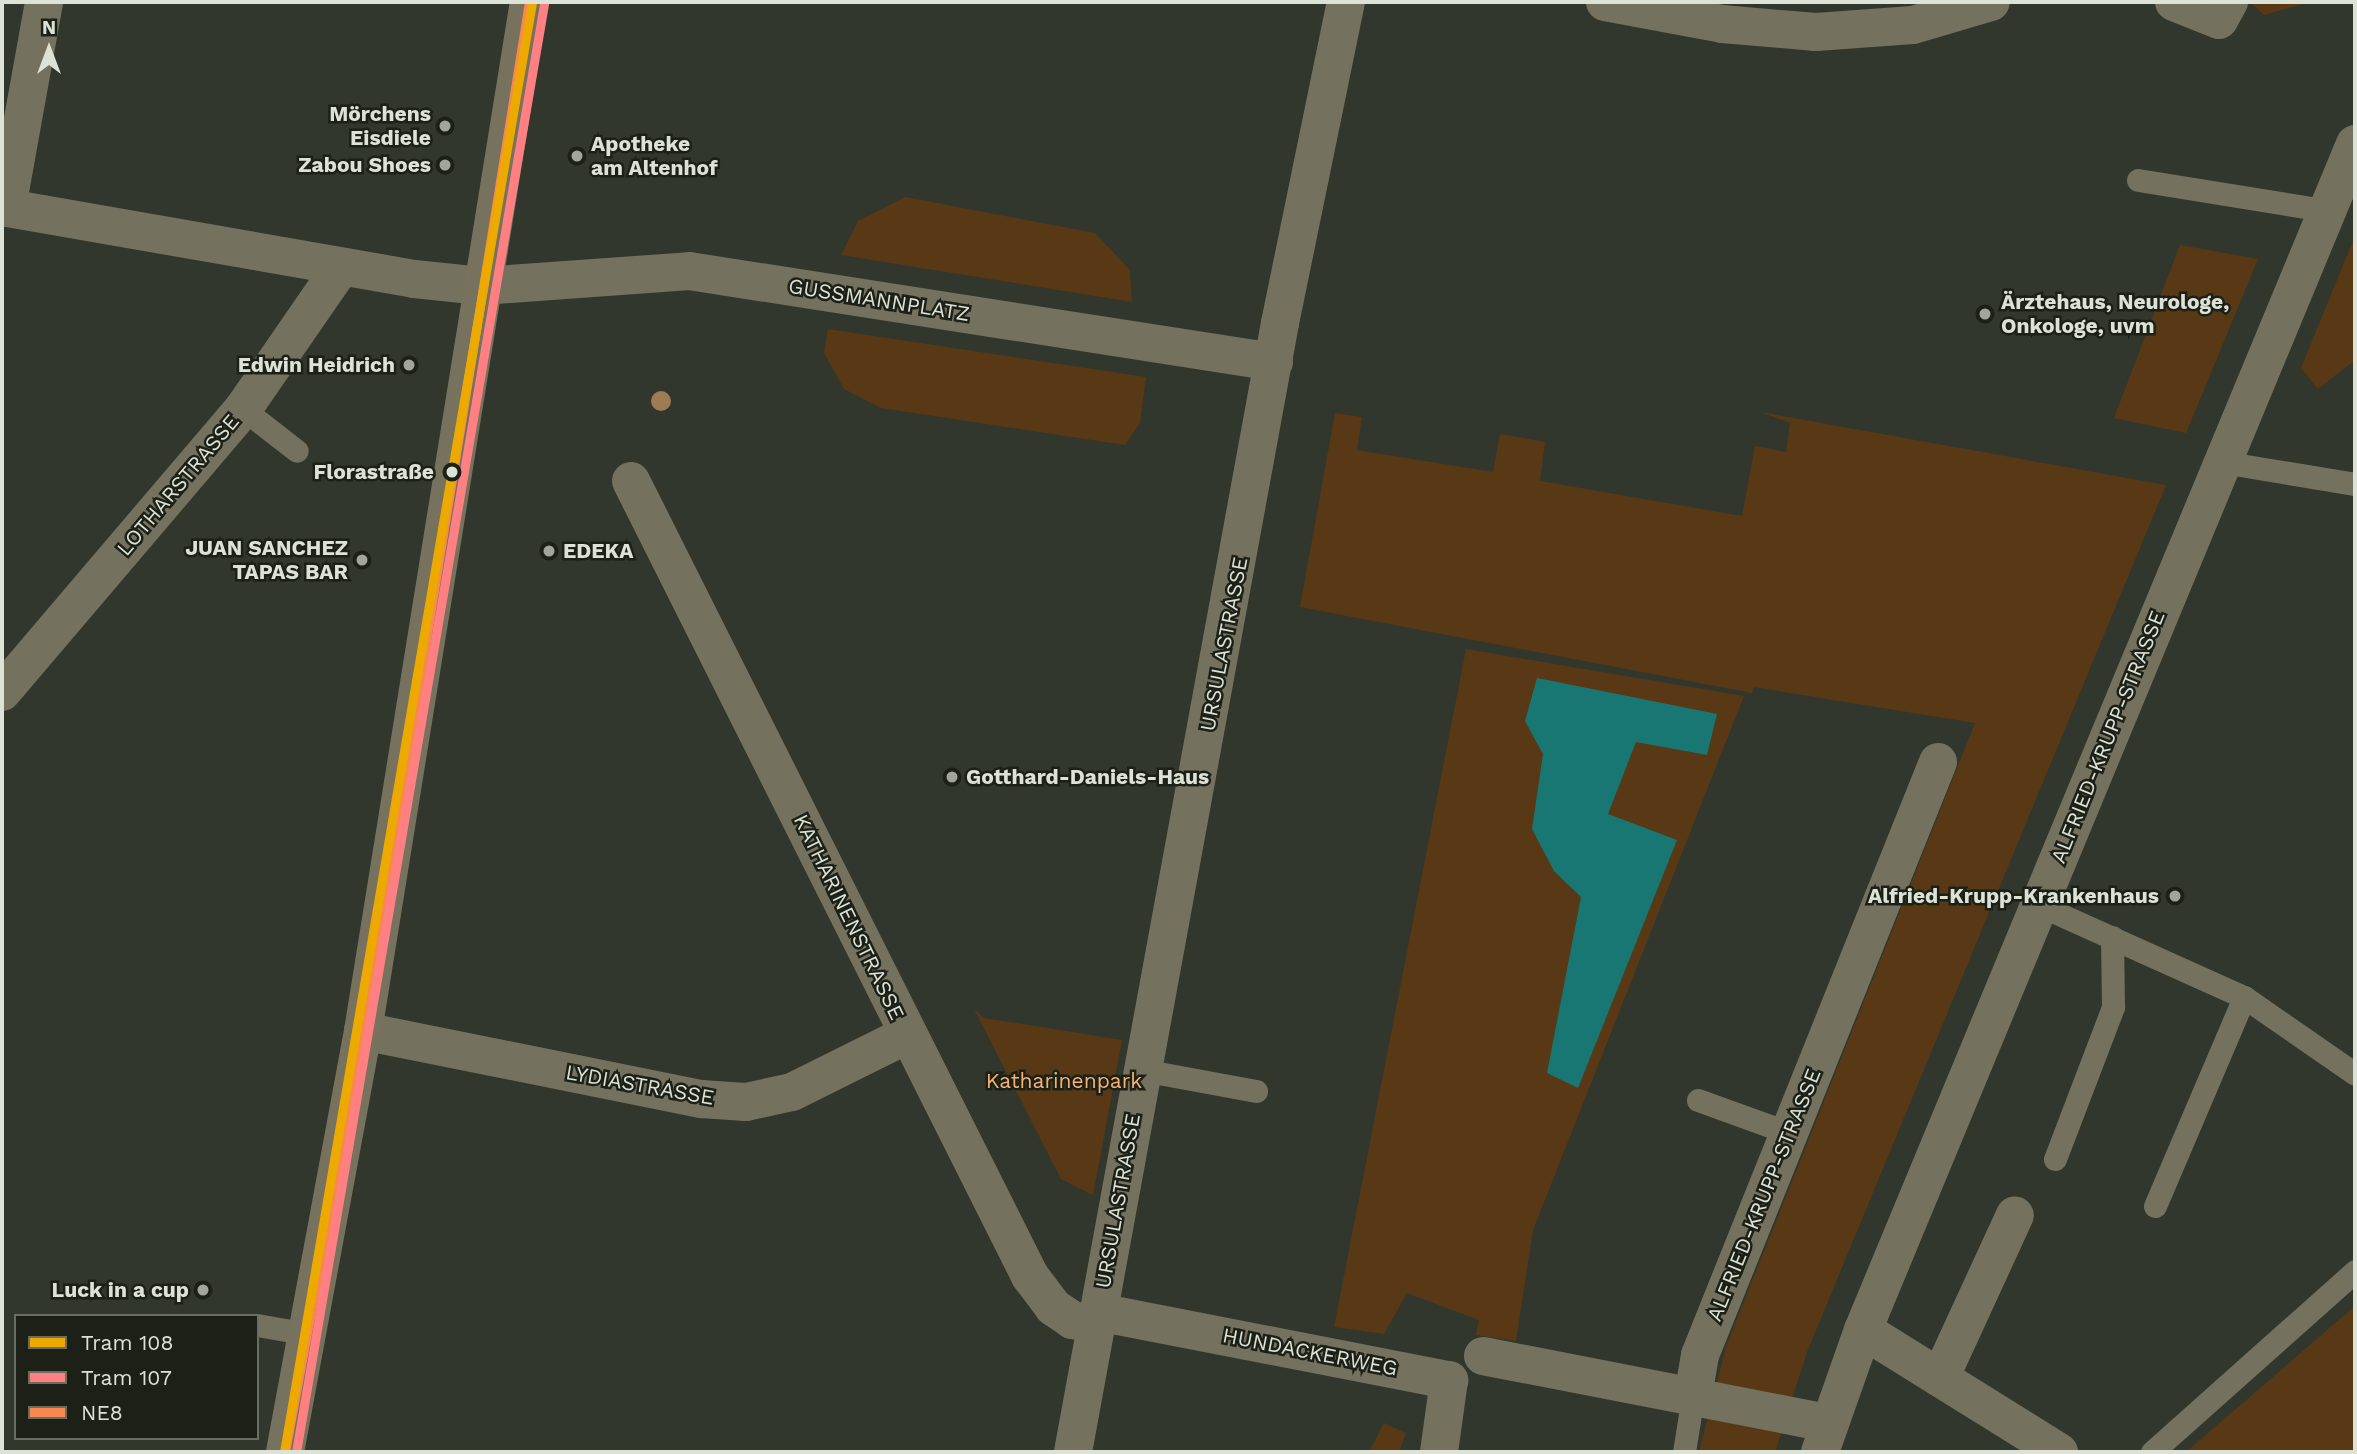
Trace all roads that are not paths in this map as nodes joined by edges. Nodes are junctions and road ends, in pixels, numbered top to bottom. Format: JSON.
{"nodes":[{"id":1,"x":44,"y":2,"type":"edge"},
{"id":2,"x":529,"y":2,"type":"edge"},
{"id":3,"x":1346,"y":2,"type":"edge"},
{"id":4,"x":1605,"y":2,"type":"edge"},
{"id":5,"x":1991,"y":2,"type":"edge"},
{"id":6,"x":2174,"y":2,"type":"edge"},
{"id":7,"x":2224,"y":11,"type":"edge"},
{"id":8,"x":2355,"y":144,"type":"edge"},
{"id":9,"x":2138,"y":180,"type":"dead end"},
{"id":10,"x":4,"y":208,"type":"edge"},
{"id":11,"x":2329,"y":211,"type":"junction"},
{"id":12,"x":341,"y":267,"type":"junction"},
{"id":13,"x":482,"y":286,"type":"junction"},
{"id":14,"x":1273,"y":362,"type":"junction"},
{"id":15,"x":243,"y":409,"type":"junction"},
{"id":16,"x":297,"y":451,"type":"dead end"},
{"id":17,"x":2222,"y":462,"type":"junction"},
{"id":18,"x":631,"y":481,"type":"dead end"},
{"id":19,"x":2355,"y":484,"type":"edge"},
{"id":20,"x":6,"y":680,"type":"edge"},
{"id":21,"x":1938,"y":762,"type":"dead end"},
{"id":22,"x":2039,"y":905,"type":"junction"},
{"id":23,"x":2112,"y":937,"type":"junction"},
{"id":24,"x":2244,"y":997,"type":"junction"},
{"id":25,"x":363,"y":1031,"type":"junction"},
{"id":26,"x":907,"y":1035,"type":"junction"},
{"id":27,"x":1142,"y":1070,"type":"junction"},
{"id":28,"x":2355,"y":1074,"type":"edge"},
{"id":29,"x":1256,"y":1091,"type":"dead end"},
{"id":30,"x":1698,"y":1100,"type":"dead end"},
{"id":31,"x":1789,"y":1133,"type":"junction"},
{"id":32,"x":2055,"y":1159,"type":"dead end"},
{"id":33,"x":2155,"y":1206,"type":"dead end"},
{"id":34,"x":2015,"y":1215,"type":"dead end"},
{"id":35,"x":2355,"y":1271,"type":"edge"},
{"id":36,"x":1097,"y":1318,"type":"junction"},
{"id":37,"x":259,"y":1325,"type":"edge"},
{"id":38,"x":1863,"y":1330,"type":"junction"},
{"id":39,"x":308,"y":1334,"type":"junction"},
{"id":40,"x":1483,"y":1356,"type":"dead end"},
{"id":41,"x":1940,"y":1378,"type":"junction"},
{"id":42,"x":1693,"y":1396,"type":"junction"},
{"id":43,"x":1823,"y":1438,"type":"edge"},
{"id":44,"x":285,"y":1452,"type":"edge"},
{"id":45,"x":1073,"y":1452,"type":"edge"},
{"id":46,"x":1439,"y":1452,"type":"edge"},
{"id":47,"x":1684,"y":1452,"type":"edge"},
{"id":48,"x":2059,"y":1452,"type":"edge"},
{"id":49,"x":2152,"y":1452,"type":"edge"}],
"edges":[{"from":1,"to":10,"type":"street"},
{"from":2,"to":13,"type":"street"},
{"from":3,"to":14,"type":"street","name":"URSULASTRASSE"},
{"from":4,"to":5,"type":"street"},
{"from":6,"to":7,"type":"street"},
{"from":8,"to":11,"type":"street","name":"ALFRIED-KRUPP-STRASSE"},
{"from":9,"to":11,"type":"lane"},
{"from":10,"to":12,"type":"street"},
{"from":11,"to":17,"type":"street","name":"ALFRIED-KRUPP-STRASSE"},
{"from":12,"to":13,"type":"street"},
{"from":12,"to":15,"type":"street","name":"LOTHARSTRASSE"},
{"from":13,"to":14,"type":"street","name":"GUSSMANNPLATZ"},
{"from":13,"to":25,"type":"street"},
{"from":14,"to":27,"type":"street","name":"URSULASTRASSE"},
{"from":15,"to":16,"type":"lane"},
{"from":15,"to":20,"type":"street","name":"LOTHARSTRASSE"},
{"from":17,"to":19,"type":"lane"},
{"from":17,"to":22,"type":"street","name":"ALFRIED-KRUPP-STRASSE"},
{"from":18,"to":26,"type":"street","name":"KATHARINENSTRASSE"},
{"from":21,"to":31,"type":"street","name":"ALFRIED-KRUPP-STRASSE"},
{"from":22,"to":23,"type":"lane"},
{"from":22,"to":38,"type":"street","name":"ALFRIED-KRUPP-STRASSE"},
{"from":23,"to":24,"type":"lane"},
{"from":23,"to":32,"type":"lane"},
{"from":24,"to":28,"type":"lane"},
{"from":24,"to":33,"type":"lane"},
{"from":25,"to":26,"type":"street","name":"LYDIASTRASSE"},
{"from":25,"to":39,"type":"street"},
{"from":26,"to":36,"type":"street","name":"KATHARINENSTRASSE"},
{"from":27,"to":29,"type":"lane"},
{"from":27,"to":36,"type":"street","name":"URSULASTRASSE"},
{"from":30,"to":31,"type":"lane"},
{"from":31,"to":42,"type":"street","name":"ALFRIED-KRUPP-STRASSE"},
{"from":34,"to":41,"type":"street"},
{"from":35,"to":49,"type":"lane"},
{"from":36,"to":45,"type":"street","name":"URSULASTRASSE"},
{"from":36,"to":46,"type":"street","name":"HUNDACKERWEG"},
{"from":37,"to":39,"type":"lane"},
{"from":38,"to":41,"type":"street"},
{"from":38,"to":43,"type":"street","name":"ALFRIED-KRUPP-STRASSE"},
{"from":39,"to":44,"type":"street"},
{"from":40,"to":42,"type":"street"},
{"from":41,"to":48,"type":"street"},
{"from":42,"to":43,"type":"street"},
{"from":42,"to":47,"type":"lane"}]}
